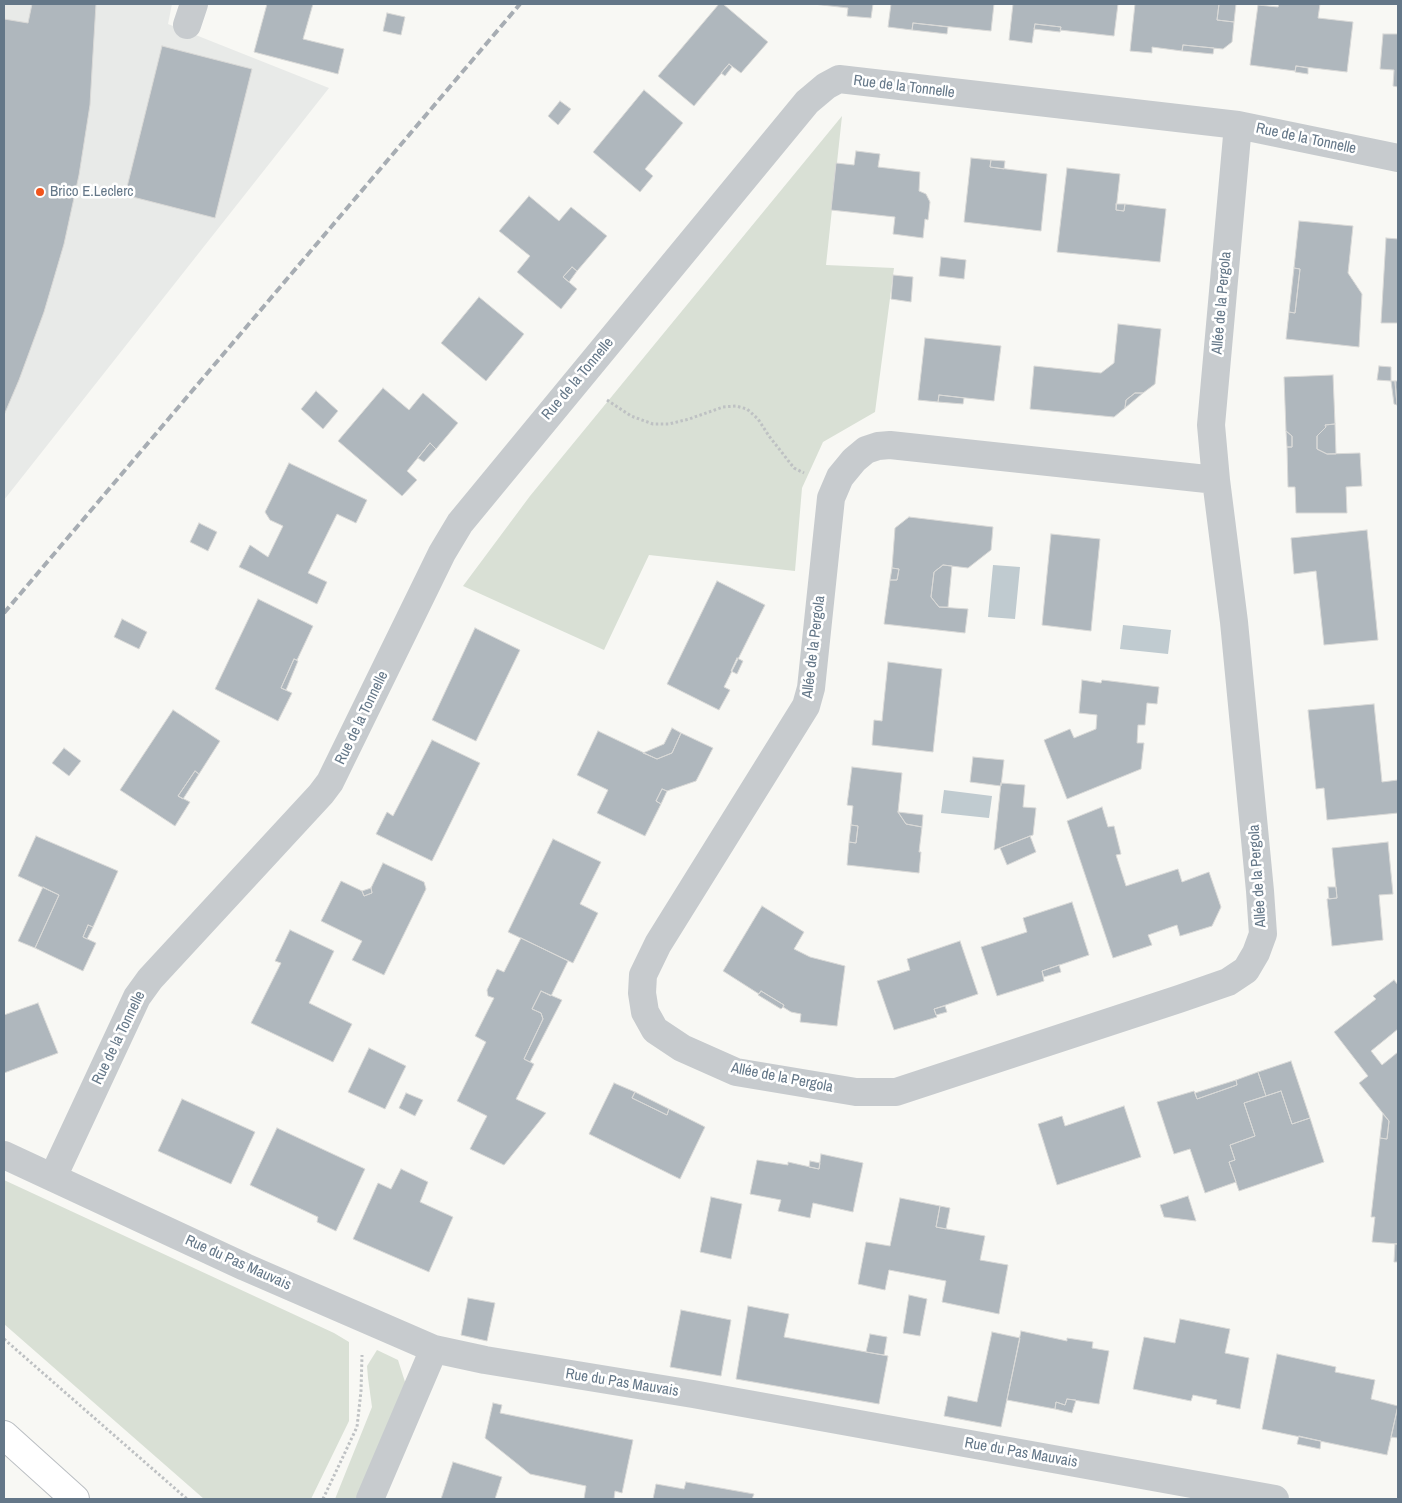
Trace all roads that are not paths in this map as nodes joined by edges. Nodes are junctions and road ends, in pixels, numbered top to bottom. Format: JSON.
{"nodes":[{"id":1,"x":1238,"y":125,"type":"junction"},
{"id":2,"x":1398,"y":158,"type":"edge"},
{"id":3,"x":1216,"y":480,"type":"junction"},
{"id":4,"x":4,"y":1155,"type":"edge"},
{"id":5,"x":53,"y":1178,"type":"junction"},
{"id":6,"x":434,"y":1349,"type":"junction"},
{"id":7,"x":4,"y":1435,"type":"edge"},
{"id":8,"x":76,"y":1499,"type":"edge"},
{"id":9,"x":370,"y":1499,"type":"edge"},
{"id":10,"x":1275,"y":1499,"type":"edge"}],
"edges":[{"from":1,"to":2,"type":"street","name":"Rue de la Tonnelle"},
{"from":1,"to":3,"type":"street","name":"Allée de la Pergola"},
{"from":1,"to":5,"type":"street","name":"Rue de la Tonnelle"},
{"from":3,"to":3,"type":"street","name":"Allée de la Pergola"},
{"from":4,"to":5,"type":"street","name":"Rue du Pas Mauvais"},
{"from":5,"to":6,"type":"street","name":"Rue du Pas Mauvais"},
{"from":6,"to":9,"type":"street"},
{"from":6,"to":10,"type":"street","name":"Rue du Pas Mauvais"},
{"from":7,"to":8,"type":"main road"}]}
